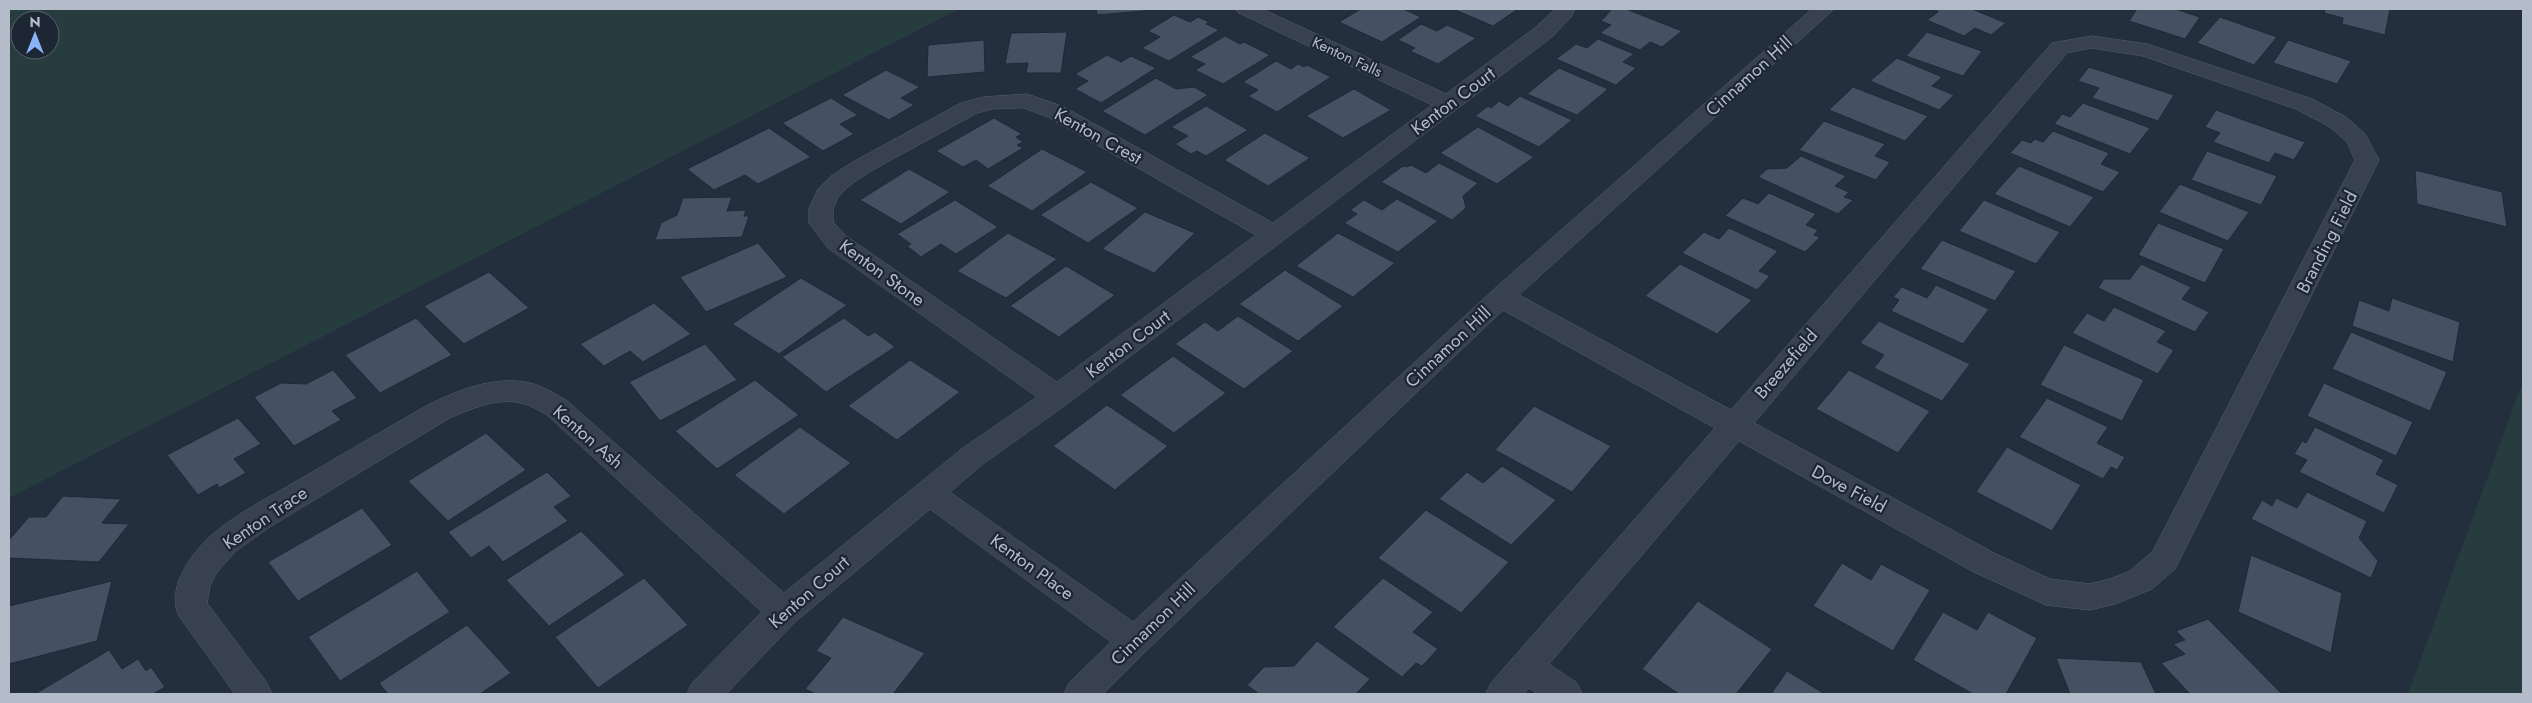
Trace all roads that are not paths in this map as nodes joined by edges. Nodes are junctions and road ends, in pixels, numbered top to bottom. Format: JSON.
{"nodes":[{"id":1,"x":1246,"y":9,"type":"edge"},
{"id":2,"x":1565,"y":9,"type":"edge"},
{"id":3,"x":1824,"y":9,"type":"edge"},
{"id":4,"x":2076,"y":44,"type":"joint"},
{"id":5,"x":1449,"y":104,"type":"junction"},
{"id":6,"x":914,"y":138,"type":"joint"},
{"id":7,"x":1274,"y":234,"type":"junction"},
{"id":8,"x":1501,"y":297,"type":"junction"},
{"id":9,"x":1058,"y":397,"type":"junction"},
{"id":10,"x":1732,"y":426,"type":"junction"},
{"id":11,"x":358,"y":458,"type":"joint"},
{"id":12,"x":930,"y":493,"type":"junction"},
{"id":13,"x":2115,"y":591,"type":"joint"},
{"id":14,"x":783,"y":612,"type":"junction"},
{"id":15,"x":1134,"y":641,"type":"junction"},
{"id":16,"x":1526,"y":667,"type":"junction"},
{"id":17,"x":255,"y":694,"type":"edge"},
{"id":18,"x":704,"y":694,"type":"edge"},
{"id":19,"x":1081,"y":694,"type":"edge"},
{"id":20,"x":1503,"y":694,"type":"edge"},
{"id":21,"x":1566,"y":694,"type":"edge"}],
"edges":[{"from":1,"to":5,"type":"street","name":"Kenton Falls"},
{"from":2,"to":5,"type":"street","name":"Kenton Court"},
{"from":3,"to":8,"type":"street","name":"Cinnamon Hill"},
{"from":4,"to":10,"type":"street","name":"Breezefield"},
{"from":4,"to":13,"type":"street","name":"Branding Field"},
{"from":5,"to":7,"type":"street","name":"Kenton Court"},
{"from":6,"to":7,"type":"street","name":"Kenton Crest"},
{"from":6,"to":9,"type":"street","name":"Kenton Stone"},
{"from":7,"to":9,"type":"street","name":"Kenton Court"},
{"from":8,"to":10,"type":"street","name":"Dove Field"},
{"from":8,"to":15,"type":"street","name":"Cinnamon Hill"},
{"from":9,"to":12,"type":"street","name":"Kenton Court"},
{"from":10,"to":13,"type":"street","name":"Dove Field"},
{"from":10,"to":16,"type":"street","name":"Breezefield"},
{"from":11,"to":14,"type":"street","name":"Kenton Ash"},
{"from":11,"to":17,"type":"street","name":"Kenton Trace"},
{"from":12,"to":14,"type":"street","name":"Kenton Court"},
{"from":12,"to":15,"type":"street","name":"Kenton Place"},
{"from":14,"to":18,"type":"street","name":"Kenton Court"},
{"from":15,"to":19,"type":"street","name":"Cinnamon Hill"},
{"from":16,"to":20,"type":"street","name":"Breezefield"},
{"from":16,"to":21,"type":"street"}]}
